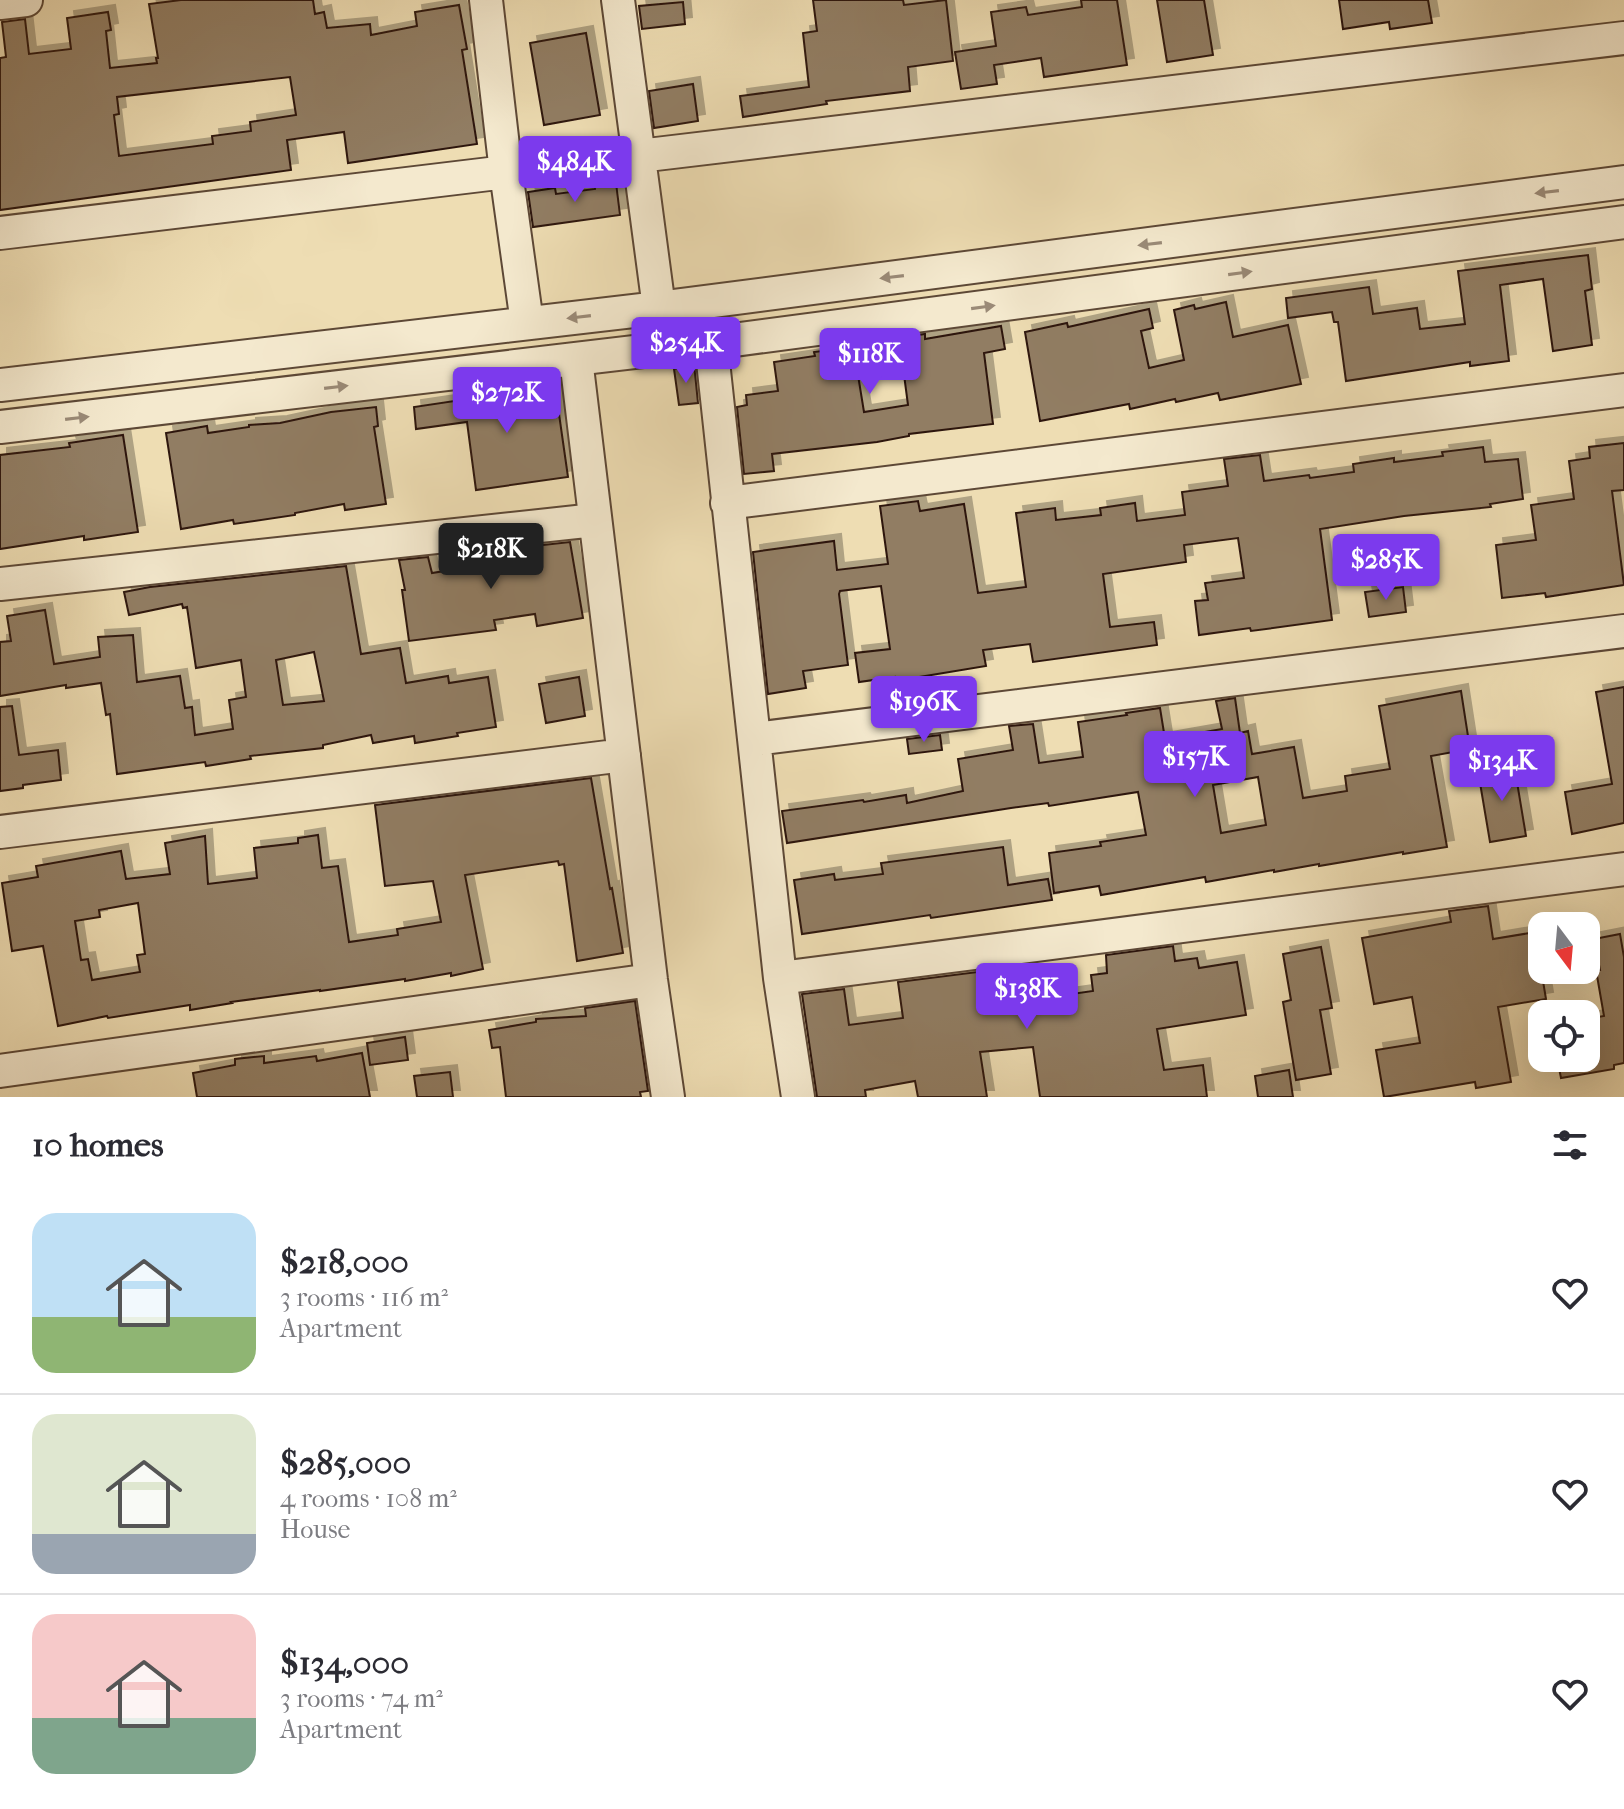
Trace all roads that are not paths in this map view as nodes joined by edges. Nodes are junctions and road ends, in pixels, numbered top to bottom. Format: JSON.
{"nodes":[{"id":1,"x":26,"y":0,"type":"edge"},
{"id":2,"x":486,"y":0,"type":"edge"},
{"id":3,"x":618,"y":0,"type":"edge"},
{"id":4,"x":0,"y":3,"type":"edge"},
{"id":5,"x":1624,"y":38,"type":"edge"},
{"id":6,"x":639,"y":156,"type":"junction"},
{"id":7,"x":506,"y":172,"type":"junction"},
{"id":8,"x":1624,"y":182,"type":"edge"},
{"id":9,"x":1624,"y":222,"type":"edge"},
{"id":10,"x":0,"y":233,"type":"edge"},
{"id":11,"x":760,"y":294,"type":"junction"},
{"id":12,"x":659,"y":308,"type":"junction"},
{"id":13,"x":527,"y":323,"type":"junction"},
{"id":14,"x":765,"y":335,"type":"junction"},
{"id":15,"x":711,"y":343,"type":"junction"},
{"id":16,"x":576,"y":359,"type":"junction"},
{"id":17,"x":0,"y":385,"type":"edge"},
{"id":18,"x":1624,"y":390,"type":"edge"},
{"id":19,"x":0,"y":427,"type":"edge"},
{"id":20,"x":727,"y":503,"type":"junction"},
{"id":21,"x":595,"y":520,"type":"junction"},
{"id":22,"x":0,"y":584,"type":"edge"},
{"id":23,"x":1624,"y":631,"type":"edge"},
{"id":24,"x":754,"y":739,"type":"junction"},
{"id":25,"x":624,"y":755,"type":"junction"},
{"id":26,"x":0,"y":832,"type":"edge"},
{"id":27,"x":1624,"y":869,"type":"edge"},
{"id":28,"x":780,"y":978,"type":"junction"},
{"id":29,"x":651,"y":980,"type":"junction"},
{"id":30,"x":0,"y":1071,"type":"edge"},
{"id":31,"x":668,"y":1097,"type":"edge"},
{"id":32,"x":798,"y":1097,"type":"edge"}],
"edges":[{"from":1,"to":4,"type":"street"},
{"from":2,"to":7,"type":"street"},
{"from":3,"to":6,"type":"street"},
{"from":5,"to":6,"type":"street"},
{"from":6,"to":12,"type":"street"},
{"from":7,"to":10,"type":"street"},
{"from":7,"to":13,"type":"street"},
{"from":8,"to":11,"type":"street","one_way":true},
{"from":14,"to":9,"type":"street","one_way":true},
{"from":11,"to":12,"type":"street"},
{"from":11,"to":14,"type":"street"},
{"from":12,"to":13,"type":"street","one_way":true},
{"from":13,"to":17,"type":"street"},
{"from":14,"to":15,"type":"street"},
{"from":15,"to":16,"type":"street"},
{"from":15,"to":20,"type":"street"},
{"from":19,"to":16,"type":"street","one_way":true},
{"from":16,"to":21,"type":"street"},
{"from":18,"to":20,"type":"street"},
{"from":20,"to":24,"type":"street"},
{"from":21,"to":22,"type":"street"},
{"from":21,"to":25,"type":"street"},
{"from":23,"to":24,"type":"street"},
{"from":24,"to":28,"type":"street"},
{"from":25,"to":26,"type":"street"},
{"from":25,"to":29,"type":"street"},
{"from":27,"to":28,"type":"street"},
{"from":28,"to":32,"type":"street"},
{"from":29,"to":30,"type":"street"},
{"from":29,"to":31,"type":"street"}]}
